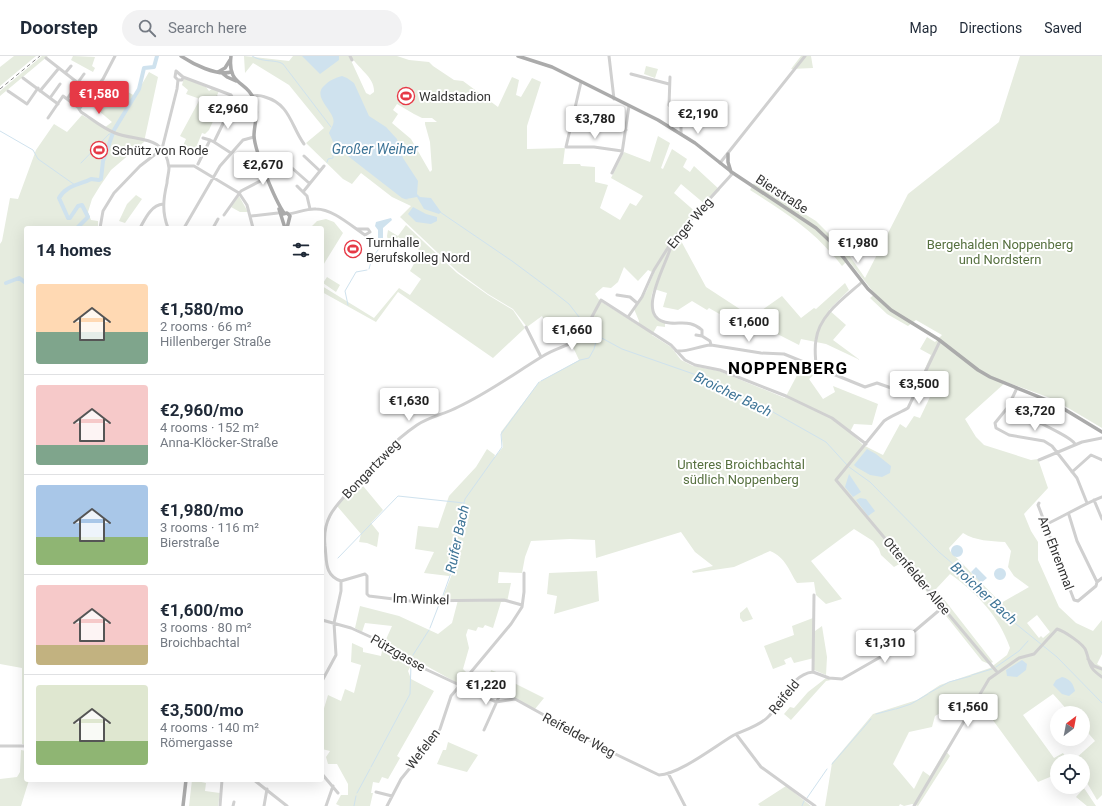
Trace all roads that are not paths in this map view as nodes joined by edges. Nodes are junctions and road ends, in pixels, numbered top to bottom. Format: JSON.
{"nodes":[{"id":1,"x":115,"y":56,"type":"edge"},
{"id":2,"x":181,"y":56,"type":"edge"},
{"id":3,"x":350,"y":56,"type":"edge"},
{"id":4,"x":518,"y":56,"type":"edge"},
{"id":5,"x":609,"y":56,"type":"edge"},
{"id":6,"x":805,"y":56,"type":"edge"},
{"id":7,"x":46,"y":58,"type":"dead end"},
{"id":8,"x":230,"y":58,"type":"edge"},
{"id":9,"x":352,"y":60,"type":"dead end"},
{"id":10,"x":71,"y":66,"type":"dead end"},
{"id":11,"x":60,"y":68,"type":"junction"},
{"id":12,"x":66,"y":72,"type":"junction"},
{"id":13,"x":231,"y":72,"type":"junction"},
{"id":14,"x":220,"y":73,"type":"junction"},
{"id":15,"x":84,"y":74,"type":"dead end"},
{"id":16,"x":631,"y":74,"type":"dead end"},
{"id":17,"x":183,"y":77,"type":"junction"},
{"id":18,"x":670,"y":77,"type":"dead end"},
{"id":19,"x":23,"y":78,"type":"dead end"},
{"id":20,"x":178,"y":80,"type":"junction"},
{"id":21,"x":237,"y":81,"type":"junction"},
{"id":22,"x":78,"y":82,"type":"junction"},
{"id":23,"x":581,"y":82,"type":"junction"},
{"id":24,"x":60,"y":84,"type":"dead end"},
{"id":25,"x":669,"y":84,"type":"junction"},
{"id":26,"x":8,"y":90,"type":"dead end"},
{"id":27,"x":39,"y":90,"type":"junction"},
{"id":28,"x":93,"y":91,"type":"junction"},
{"id":29,"x":253,"y":96,"type":"junction"},
{"id":30,"x":217,"y":97,"type":"dead end"},
{"id":31,"x":50,"y":98,"type":"junction"},
{"id":32,"x":67,"y":99,"type":"junction"},
{"id":33,"x":614,"y":99,"type":"junction"},
{"id":34,"x":58,"y":104,"type":"junction"},
{"id":35,"x":231,"y":104,"type":"junction"},
{"id":36,"x":629,"y":106,"type":"junction"},
{"id":37,"x":79,"y":108,"type":"junction"},
{"id":38,"x":573,"y":117,"type":"junction"},
{"id":39,"x":48,"y":118,"type":"dead end"},
{"id":40,"x":626,"y":130,"type":"junction"},
{"id":41,"x":681,"y":134,"type":"junction"},
{"id":42,"x":254,"y":137,"type":"junction"},
{"id":43,"x":204,"y":138,"type":"dead end"},
{"id":44,"x":210,"y":140,"type":"junction"},
{"id":45,"x":214,"y":142,"type":"junction"},
{"id":46,"x":304,"y":144,"type":"dead end"},
{"id":47,"x":162,"y":149,"type":"junction"},
{"id":48,"x":622,"y":151,"type":"junction"},
{"id":49,"x":231,"y":153,"type":"junction"},
{"id":50,"x":728,"y":154,"type":"junction"},
{"id":51,"x":304,"y":156,"type":"dead end"},
{"id":52,"x":720,"y":163,"type":"junction"},
{"id":53,"x":198,"y":164,"type":"dead end"},
{"id":54,"x":169,"y":166,"type":"junction"},
{"id":55,"x":324,"y":166,"type":"dead end"},
{"id":56,"x":292,"y":168,"type":"dead end"},
{"id":57,"x":320,"y":171,"type":"junction"},
{"id":58,"x":612,"y":173,"type":"dead end"},
{"id":59,"x":732,"y":173,"type":"junction"},
{"id":60,"x":213,"y":177,"type":"junction"},
{"id":61,"x":266,"y":178,"type":"dead end"},
{"id":62,"x":309,"y":183,"type":"junction"},
{"id":63,"x":297,"y":186,"type":"dead end"},
{"id":64,"x":303,"y":192,"type":"junction"},
{"id":65,"x":239,"y":193,"type":"junction"},
{"id":66,"x":163,"y":204,"type":"junction"},
{"id":67,"x":310,"y":209,"type":"junction"},
{"id":68,"x":285,"y":214,"type":"junction"},
{"id":69,"x":224,"y":215,"type":"dead end"},
{"id":70,"x":251,"y":216,"type":"junction"},
{"id":71,"x":218,"y":219,"type":"dead end"},
{"id":72,"x":286,"y":222,"type":"junction"},
{"id":73,"x":100,"y":226,"type":"edge"},
{"id":74,"x":141,"y":226,"type":"edge"},
{"id":75,"x":167,"y":226,"type":"edge"},
{"id":76,"x":185,"y":226,"type":"edge"},
{"id":77,"x":214,"y":226,"type":"edge"},
{"id":78,"x":253,"y":226,"type":"edge"},
{"id":79,"x":286,"y":226,"type":"edge"},
{"id":80,"x":356,"y":229,"type":"dead end"},
{"id":81,"x":674,"y":238,"type":"junction"},
{"id":82,"x":862,"y":282,"type":"junction"},
{"id":83,"x":617,"y":295,"type":"dead end"},
{"id":84,"x":637,"y":303,"type":"junction"},
{"id":85,"x":628,"y":317,"type":"junction"},
{"id":86,"x":526,"y":327,"type":"dead end"},
{"id":87,"x":696,"y":335,"type":"dead end"},
{"id":88,"x":702,"y":336,"type":"junction"},
{"id":89,"x":940,"y":341,"type":"junction"},
{"id":90,"x":711,"y":345,"type":"junction"},
{"id":91,"x":676,"y":351,"type":"junction"},
{"id":92,"x":541,"y":357,"type":"junction"},
{"id":93,"x":816,"y":368,"type":"junction"},
{"id":94,"x":921,"y":382,"type":"junction"},
{"id":95,"x":1017,"y":388,"type":"junction"},
{"id":96,"x":1008,"y":407,"type":"junction"},
{"id":97,"x":1102,"y":432,"type":"edge"},
{"id":98,"x":1102,"y":438,"type":"edge"},
{"id":99,"x":866,"y":444,"type":"junction"},
{"id":100,"x":1075,"y":444,"type":"junction"},
{"id":101,"x":1058,"y":453,"type":"junction"},
{"id":102,"x":1039,"y":460,"type":"dead end"},
{"id":103,"x":1102,"y":460,"type":"edge"},
{"id":104,"x":1072,"y":472,"type":"junction"},
{"id":105,"x":1102,"y":497,"type":"edge"},
{"id":106,"x":1094,"y":500,"type":"junction"},
{"id":107,"x":1039,"y":503,"type":"dead end"},
{"id":108,"x":1087,"y":503,"type":"junction"},
{"id":109,"x":1068,"y":515,"type":"junction"},
{"id":110,"x":1102,"y":519,"type":"edge"},
{"id":111,"x":1045,"y":525,"type":"junction"},
{"id":112,"x":524,"y":572,"type":"dead end"},
{"id":113,"x":1102,"y":578,"type":"edge"},
{"id":114,"x":341,"y":581,"type":"junction"},
{"id":115,"x":1096,"y":582,"type":"junction"},
{"id":116,"x":814,"y":595,"type":"dead end"},
{"id":117,"x":522,"y":605,"type":"junction"},
{"id":118,"x":943,"y":607,"type":"junction"},
{"id":119,"x":324,"y":620,"type":"edge"},
{"id":120,"x":334,"y":623,"type":"junction"},
{"id":121,"x":1087,"y":657,"type":"junction"},
{"id":122,"x":1102,"y":669,"type":"edge"},
{"id":123,"x":813,"y":672,"type":"junction"},
{"id":124,"x":997,"y":672,"type":"junction"},
{"id":125,"x":324,"y":677,"type":"edge"},
{"id":126,"x":1102,"y":677,"type":"edge"},
{"id":127,"x":460,"y":686,"type":"junction"},
{"id":128,"x":503,"y":688,"type":"dead end"},
{"id":129,"x":496,"y":702,"type":"junction"},
{"id":130,"x":484,"y":730,"type":"dead end"},
{"id":131,"x":736,"y":734,"type":"junction"},
{"id":132,"x":0,"y":746,"type":"edge"},
{"id":133,"x":24,"y":746,"type":"edge"},
{"id":134,"x":668,"y":772,"type":"junction"},
{"id":135,"x":662,"y":775,"type":"joint"},
{"id":136,"x":324,"y":776,"type":"edge"},
{"id":137,"x":186,"y":782,"type":"edge"},
{"id":138,"x":222,"y":782,"type":"edge"},
{"id":139,"x":257,"y":782,"type":"edge"},
{"id":140,"x":333,"y":786,"type":"junction"},
{"id":141,"x":267,"y":789,"type":"junction"},
{"id":142,"x":376,"y":792,"type":"dead end"},
{"id":143,"x":338,"y":793,"type":"dead end"},
{"id":144,"x":392,"y":796,"type":"junction"},
{"id":145,"x":183,"y":806,"type":"edge"},
{"id":146,"x":220,"y":806,"type":"edge"},
{"id":147,"x":264,"y":806,"type":"edge"},
{"id":148,"x":287,"y":806,"type":"edge"},
{"id":149,"x":326,"y":806,"type":"edge"},
{"id":150,"x":387,"y":806,"type":"edge"},
{"id":151,"x":685,"y":806,"type":"edge"},
{"id":152,"x":815,"y":806,"type":"edge"},
{"id":153,"x":914,"y":806,"type":"edge"}],
"edges":[{"from":1,"to":28,"type":"street"},
{"from":2,"to":14,"type":"main road"},
{"from":3,"to":9,"type":"street"},
{"from":4,"to":23,"type":"main road","name":"Bierstraße"},
{"from":5,"to":33,"type":"street"},
{"from":6,"to":50,"type":"street"},
{"from":7,"to":11,"type":"street"},
{"from":8,"to":13,"type":"main road"},
{"from":8,"to":14,"type":"main road"},
{"from":10,"to":12,"type":"street"},
{"from":11,"to":12,"type":"street"},
{"from":11,"to":27,"type":"street"},
{"from":12,"to":22,"type":"street"},
{"from":13,"to":14,"type":"main road"},
{"from":13,"to":21,"type":"main road"},
{"from":14,"to":21,"type":"main road"},
{"from":15,"to":22,"type":"street"},
{"from":16,"to":25,"type":"street"},
{"from":17,"to":20,"type":"street"},
{"from":17,"to":20,"type":"street"},
{"from":17,"to":35,"type":"street"},
{"from":18,"to":25,"type":"street"},
{"from":19,"to":27,"type":"street"},
{"from":20,"to":47,"type":"street"},
{"from":21,"to":29,"type":"main road"},
{"from":22,"to":28,"type":"street"},
{"from":22,"to":32,"type":"street"},
{"from":23,"to":33,"type":"main road","name":"Bierstraße"},
{"from":23,"to":38,"type":"street"},
{"from":24,"to":31,"type":"street"},
{"from":25,"to":41,"type":"street"},
{"from":26,"to":27,"type":"street"},
{"from":27,"to":31,"type":"street"},
{"from":28,"to":37,"type":"street"},
{"from":29,"to":42,"type":"main road"},
{"from":29,"to":46,"type":"street"},
{"from":30,"to":35,"type":"street"},
{"from":31,"to":34,"type":"street"},
{"from":32,"to":34,"type":"street"},
{"from":32,"to":37,"type":"street"},
{"from":33,"to":36,"type":"main road","name":"Bierstraße"},
{"from":34,"to":39,"type":"street"},
{"from":35,"to":45,"type":"street"},
{"from":36,"to":40,"type":"street"},
{"from":36,"to":41,"type":"main road","name":"Bierstraße"},
{"from":37,"to":47,"type":"street"},
{"from":38,"to":40,"type":"street"},
{"from":38,"to":48,"type":"street"},
{"from":40,"to":48,"type":"street"},
{"from":41,"to":52,"type":"main road","name":"Bierstraße"},
{"from":42,"to":49,"type":"street"},
{"from":42,"to":68,"type":"main road"},
{"from":43,"to":44,"type":"street"},
{"from":44,"to":45,"type":"street"},
{"from":44,"to":53,"type":"street"},
{"from":45,"to":49,"type":"street"},
{"from":47,"to":54,"type":"street"},
{"from":47,"to":73,"type":"street"},
{"from":48,"to":58,"type":"street"},
{"from":49,"to":60,"type":"street"},
{"from":50,"to":52,"type":"street"},
{"from":50,"to":59,"type":"main road"},
{"from":51,"to":57,"type":"street"},
{"from":52,"to":59,"type":"main road","name":"Bierstraße"},
{"from":54,"to":60,"type":"street"},
{"from":54,"to":66,"type":"street"},
{"from":55,"to":57,"type":"street"},
{"from":56,"to":62,"type":"street"},
{"from":57,"to":62,"type":"street"},
{"from":59,"to":81,"type":"street","name":"Enger Weg"},
{"from":59,"to":82,"type":"main road","name":"Bierstraße"},
{"from":60,"to":65,"type":"street"},
{"from":60,"to":76,"type":"street"},
{"from":61,"to":65,"type":"street"},
{"from":62,"to":64,"type":"street"},
{"from":63,"to":64,"type":"street"},
{"from":64,"to":67,"type":"street"},
{"from":65,"to":69,"type":"street"},
{"from":65,"to":70,"type":"street"},
{"from":66,"to":74,"type":"street"},
{"from":66,"to":75,"type":"street"},
{"from":67,"to":68,"type":"street"},
{"from":67,"to":80,"type":"street"},
{"from":68,"to":70,"type":"street"},
{"from":68,"to":72,"type":"main road"},
{"from":68,"to":72,"type":"main road"},
{"from":70,"to":78,"type":"street"},
{"from":71,"to":77,"type":"street"},
{"from":72,"to":79,"type":"main road"},
{"from":81,"to":84,"type":"street","name":"Enger Weg"},
{"from":81,"to":88,"type":"street"},
{"from":82,"to":89,"type":"main road","name":"Bierstraße"},
{"from":82,"to":93,"type":"street"},
{"from":83,"to":84,"type":"street"},
{"from":84,"to":85,"type":"street","name":"Enger Weg"},
{"from":85,"to":91,"type":"street"},
{"from":85,"to":92,"type":"street","name":"Bongartzweg"},
{"from":86,"to":92,"type":"street"},
{"from":87,"to":88,"type":"street"},
{"from":88,"to":90,"type":"street"},
{"from":89,"to":94,"type":"street"},
{"from":89,"to":95,"type":"main road","name":"Bierstraße"},
{"from":90,"to":91,"type":"street"},
{"from":90,"to":93,"type":"street"},
{"from":91,"to":99,"type":"street"},
{"from":92,"to":114,"type":"street","name":"Bongartzweg"},
{"from":93,"to":94,"type":"street"},
{"from":94,"to":99,"type":"street"},
{"from":95,"to":96,"type":"street"},
{"from":95,"to":97,"type":"main road","name":"Bierstraße"},
{"from":96,"to":100,"type":"street"},
{"from":96,"to":101,"type":"street"},
{"from":98,"to":100,"type":"street"},
{"from":99,"to":118,"type":"street","name":"Ottenfelder Allee"},
{"from":100,"to":101,"type":"street"},
{"from":101,"to":102,"type":"street"},
{"from":101,"to":104,"type":"street"},
{"from":103,"to":104,"type":"street"},
{"from":104,"to":108,"type":"street"},
{"from":105,"to":106,"type":"street"},
{"from":106,"to":108,"type":"street"},
{"from":106,"to":110,"type":"street"},
{"from":107,"to":111,"type":"street","name":"Am Ehrenmal"},
{"from":108,"to":109,"type":"street"},
{"from":109,"to":111,"type":"street"},
{"from":109,"to":115,"type":"street"},
{"from":111,"to":115,"type":"street","name":"Am Ehrenmal"},
{"from":112,"to":117,"type":"street"},
{"from":113,"to":115,"type":"street"},
{"from":114,"to":117,"type":"street","name":"Im Winkel"},
{"from":114,"to":120,"type":"street"},
{"from":116,"to":123,"type":"street"},
{"from":117,"to":127,"type":"street","name":"Wefelen"},
{"from":118,"to":123,"type":"street","name":"Reifeld"},
{"from":118,"to":124,"type":"street","name":"Ottenfelder Allee"},
{"from":119,"to":120,"type":"street","name":"Pützgasse"},
{"from":120,"to":125,"type":"street"},
{"from":120,"to":127,"type":"street","name":"Pützgasse"},
{"from":121,"to":122,"type":"street"},
{"from":121,"to":124,"type":"street"},
{"from":121,"to":126,"type":"street"},
{"from":123,"to":131,"type":"street","name":"Reifeld"},
{"from":124,"to":153,"type":"street"},
{"from":127,"to":129,"type":"street"},
{"from":127,"to":144,"type":"street","name":"Wefelen"},
{"from":128,"to":129,"type":"street"},
{"from":129,"to":130,"type":"street"},
{"from":129,"to":135,"type":"street","name":"Reifelder Weg"},
{"from":131,"to":134,"type":"street","name":"Reifeld"},
{"from":131,"to":152,"type":"street"},
{"from":132,"to":133,"type":"street"},
{"from":134,"to":135,"type":"street","name":"Reifeld"},
{"from":134,"to":151,"type":"street"},
{"from":136,"to":140,"type":"street"},
{"from":137,"to":145,"type":"main road"},
{"from":138,"to":146,"type":"street"},
{"from":139,"to":141,"type":"street"},
{"from":140,"to":143,"type":"street"},
{"from":140,"to":149,"type":"street"},
{"from":141,"to":147,"type":"street"},
{"from":141,"to":148,"type":"street"},
{"from":142,"to":144,"type":"street"},
{"from":144,"to":150,"type":"street","name":"Wefelen"}]}
